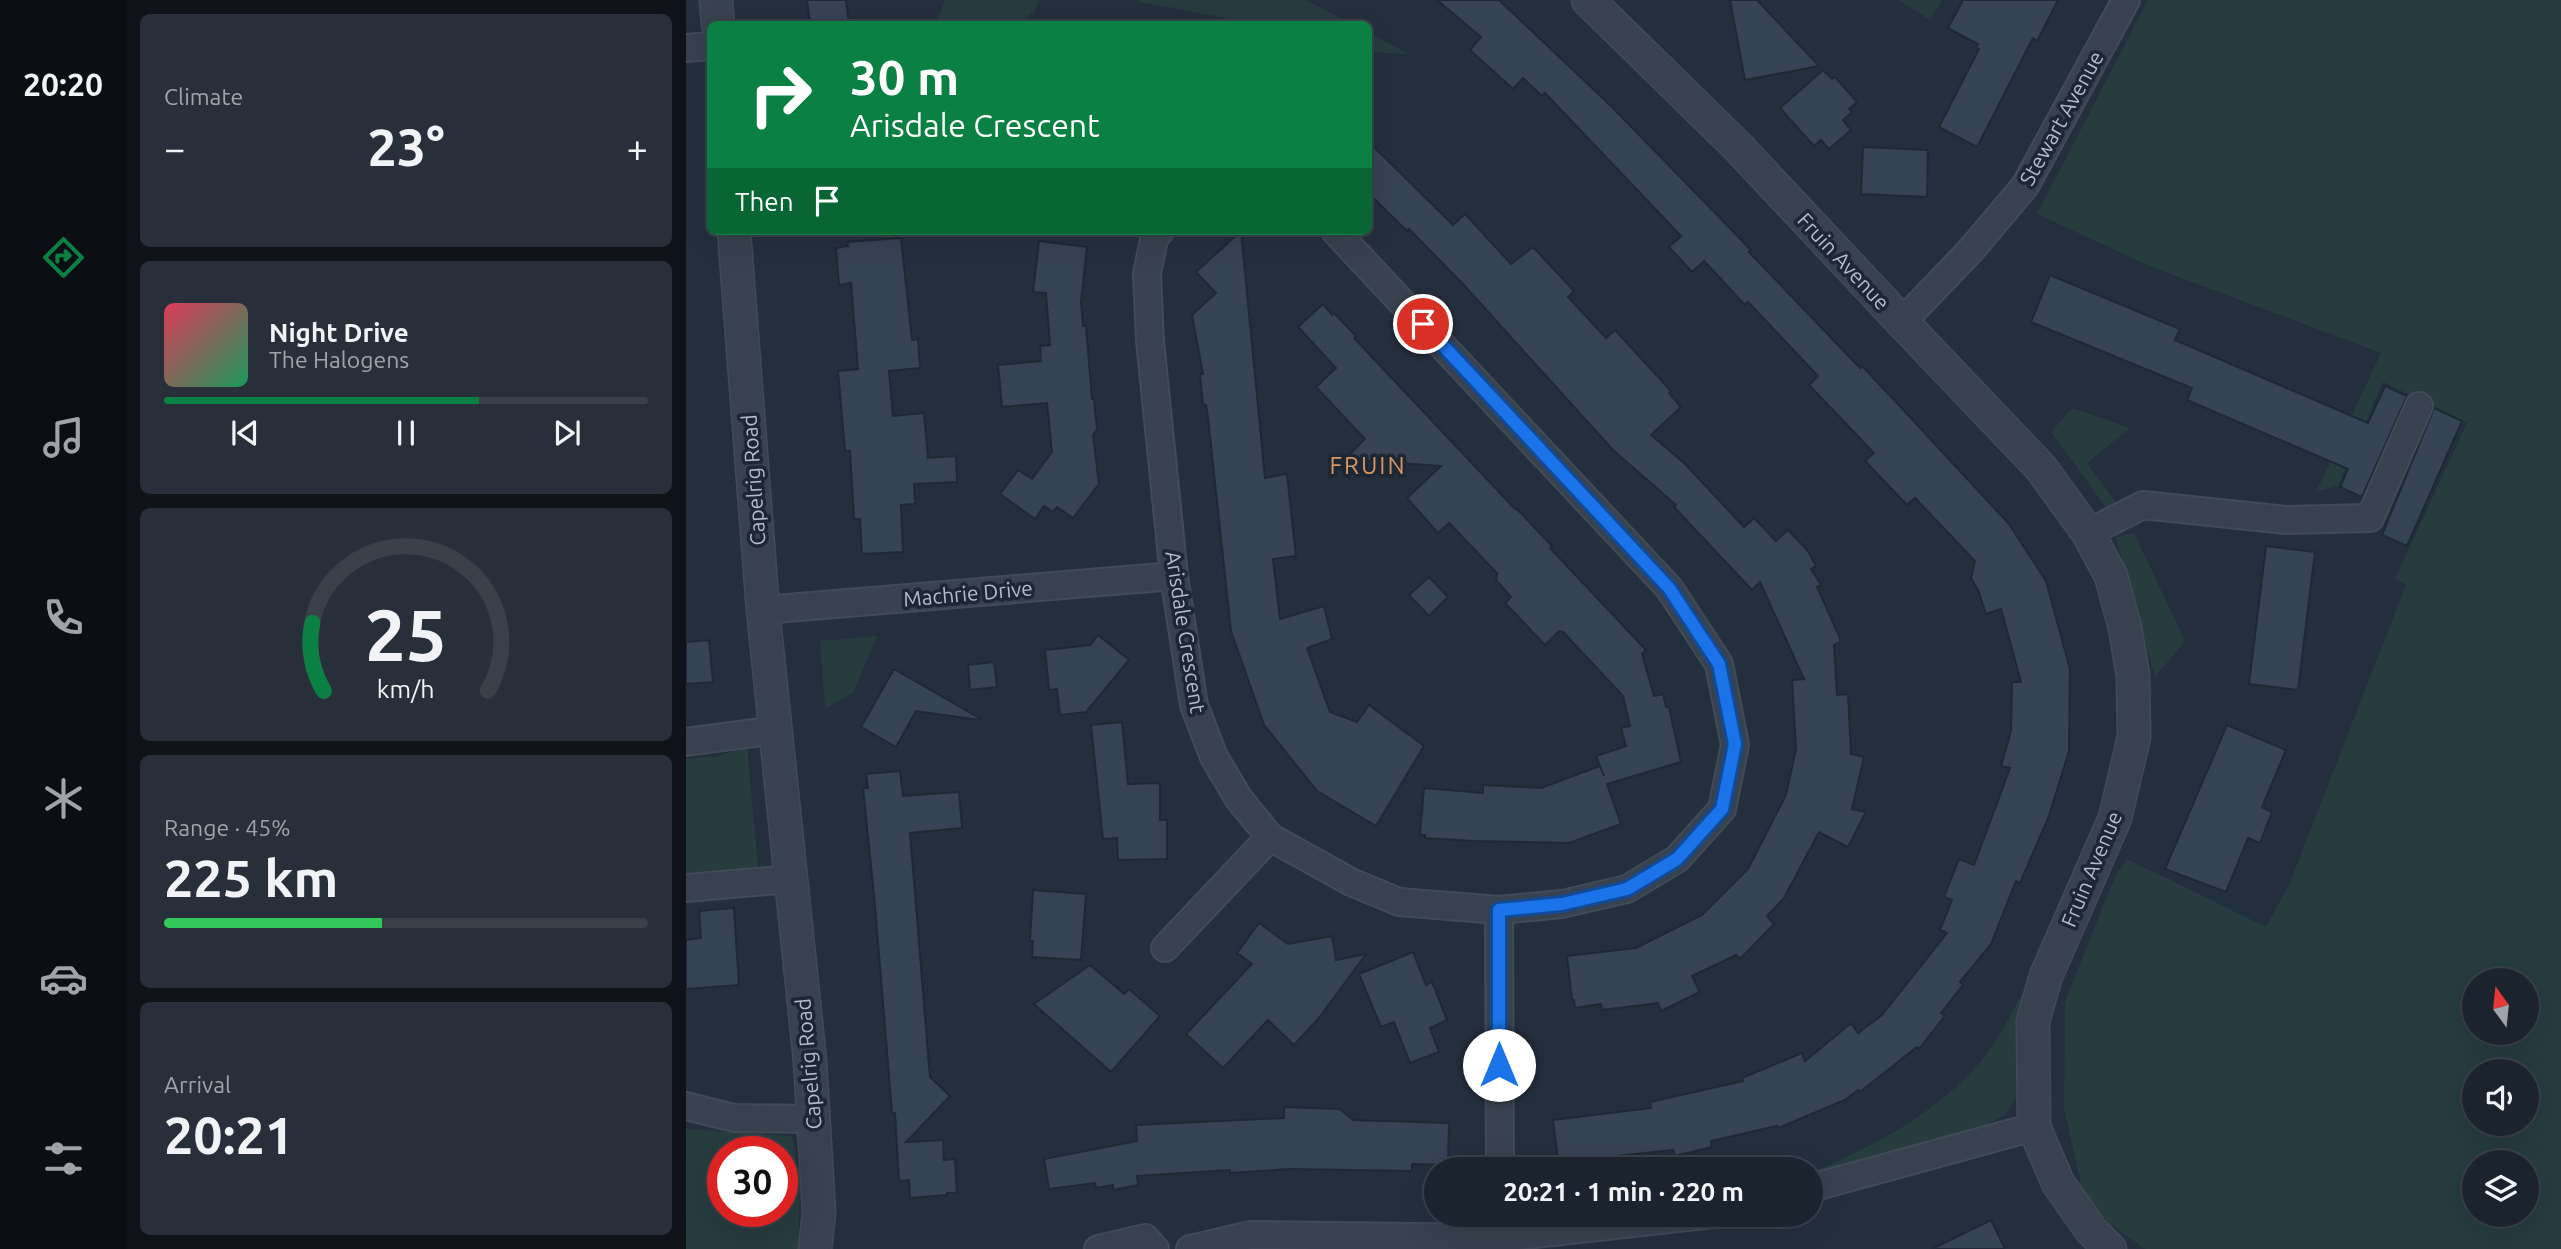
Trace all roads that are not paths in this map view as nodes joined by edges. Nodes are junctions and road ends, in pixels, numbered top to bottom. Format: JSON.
{"nodes":[{"id":1,"x":716,"y":0,"type":"edge"},
{"id":2,"x":2126,"y":0,"type":"edge"},
{"id":3,"x":1596,"y":2,"type":"edge"},
{"id":4,"x":718,"y":21,"type":"edge"},
{"id":5,"x":707,"y":46,"type":"edge"},
{"id":6,"x":686,"y":48,"type":"edge"},
{"id":7,"x":733,"y":235,"type":"edge"},
{"id":8,"x":1157,"y":235,"type":"edge"},
{"id":9,"x":1339,"y":235,"type":"edge"},
{"id":10,"x":1902,"y":322,"type":"junction"},
{"id":11,"x":2419,"y":406,"type":"dead end"},
{"id":12,"x":2088,"y":533,"type":"junction"},
{"id":13,"x":1174,"y":576,"type":"junction"},
{"id":14,"x":763,"y":610,"type":"junction"},
{"id":15,"x":775,"y":730,"type":"junction"},
{"id":16,"x":686,"y":742,"type":"edge"},
{"id":17,"x":1270,"y":837,"type":"junction"},
{"id":18,"x":791,"y":880,"type":"junction"},
{"id":19,"x":686,"y":888,"type":"edge"},
{"id":20,"x":1499,"y":910,"type":"junction"},
{"id":21,"x":1165,"y":948,"type":"dead end"},
{"id":22,"x":686,"y":1107,"type":"edge"},
{"id":23,"x":813,"y":1119,"type":"junction"},
{"id":24,"x":2034,"y":1127,"type":"junction"},
{"id":25,"x":1500,"y":1157,"type":"edge"},
{"id":26,"x":1823,"y":1185,"type":"edge"},
{"id":27,"x":1472,"y":1227,"type":"edge"},
{"id":28,"x":815,"y":1249,"type":"edge"},
{"id":29,"x":1098,"y":1249,"type":"edge"},
{"id":30,"x":1155,"y":1249,"type":"edge"},
{"id":31,"x":1190,"y":1249,"type":"edge"},
{"id":32,"x":2110,"y":1249,"type":"edge"}],
"edges":[{"from":1,"to":4,"type":"street"},
{"from":2,"to":10,"type":"street","name":"Stewart Avenue"},
{"from":3,"to":10,"type":"street","name":"Fruin Avenue"},
{"from":5,"to":6,"type":"street"},
{"from":7,"to":14,"type":"street","name":"Capelrig Road"},
{"from":8,"to":13,"type":"street","name":"Arisdale Crescent"},
{"from":9,"to":20,"type":"street","name":"Arisdale Crescent"},
{"from":10,"to":12,"type":"street","name":"Fruin Avenue"},
{"from":11,"to":12,"type":"street"},
{"from":12,"to":24,"type":"street","name":"Fruin Avenue"},
{"from":13,"to":14,"type":"street","name":"Machrie Drive"},
{"from":13,"to":17,"type":"street","name":"Arisdale Crescent"},
{"from":14,"to":15,"type":"street","name":"Capelrig Road"},
{"from":15,"to":16,"type":"street"},
{"from":15,"to":18,"type":"street","name":"Capelrig Road"},
{"from":17,"to":20,"type":"street","name":"Arisdale Crescent"},
{"from":17,"to":21,"type":"street"},
{"from":18,"to":19,"type":"street"},
{"from":18,"to":23,"type":"street","name":"Capelrig Road"},
{"from":20,"to":25,"type":"street"},
{"from":22,"to":23,"type":"street"},
{"from":23,"to":28,"type":"street","name":"Capelrig Road"},
{"from":24,"to":26,"type":"street"},
{"from":24,"to":32,"type":"street","name":"Fruin Avenue"},
{"from":27,"to":31,"type":"street"},
{"from":29,"to":30,"type":"street"}]}
